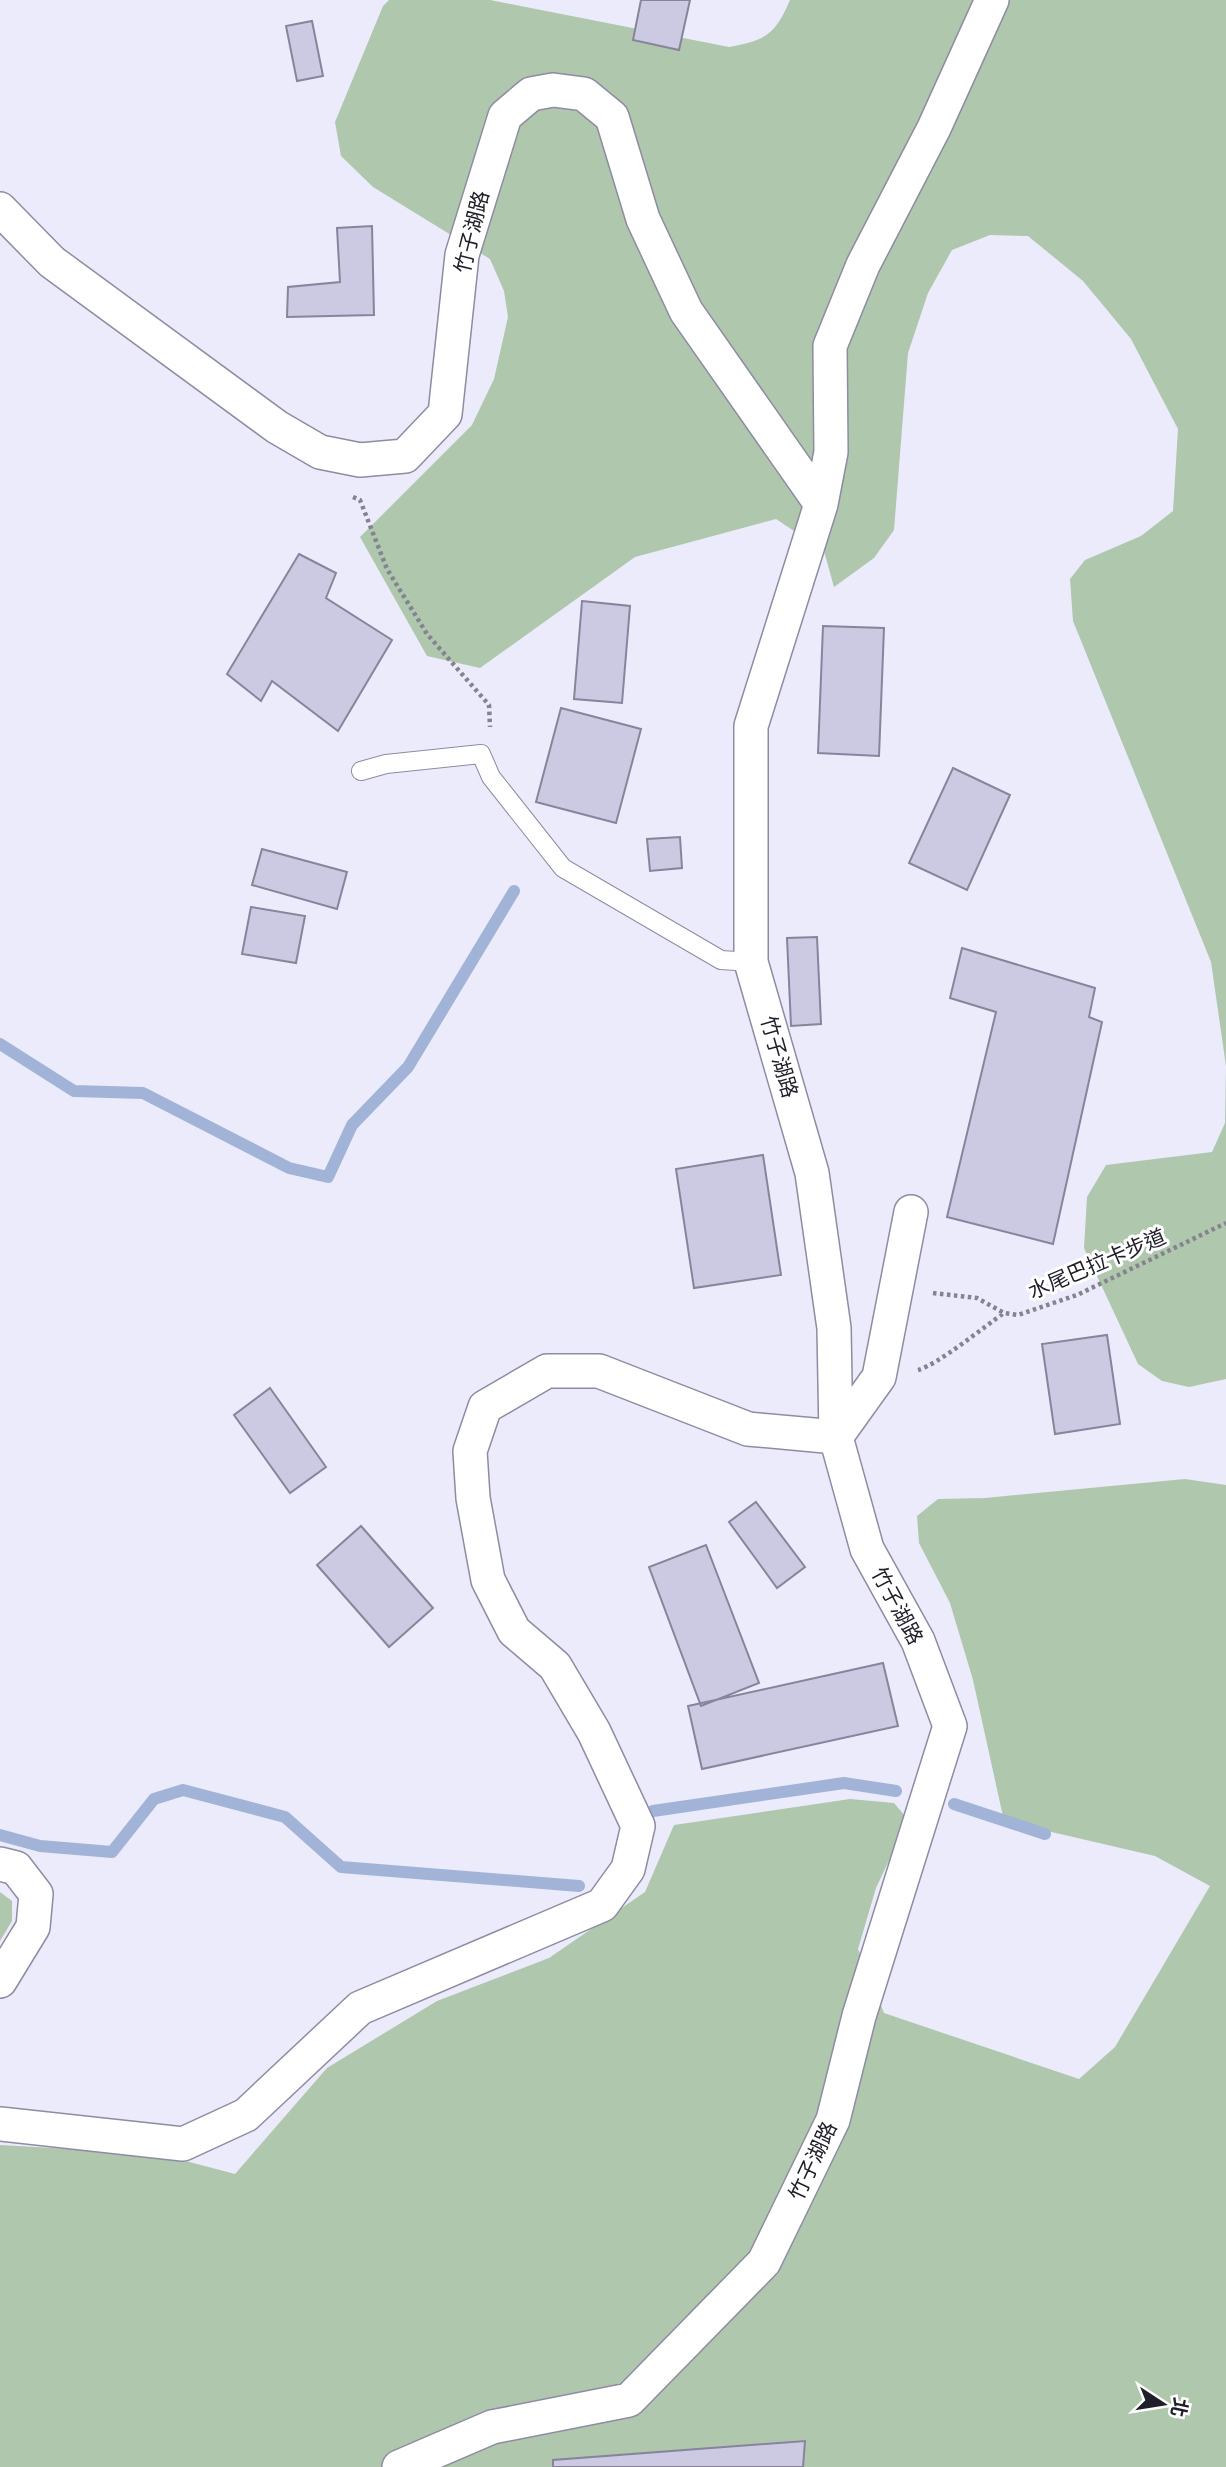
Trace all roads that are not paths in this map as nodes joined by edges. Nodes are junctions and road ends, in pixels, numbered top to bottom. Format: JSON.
{"nodes":[{"id":1,"x":992,"y":0,"type":"edge"},
{"id":2,"x":0,"y":209,"type":"edge"},
{"id":3,"x":821,"y":504,"type":"junction"},
{"id":4,"x":361,"y":771,"type":"dead end"},
{"id":5,"x":751,"y":962,"type":"junction"},
{"id":6,"x":911,"y":1212,"type":"dead end"},
{"id":7,"x":836,"y":1437,"type":"junction"},
{"id":8,"x":0,"y":1864,"type":"edge"},
{"id":9,"x":0,"y":1981,"type":"edge"},
{"id":10,"x":0,"y":2124,"type":"edge"},
{"id":11,"x":398,"y":2467,"type":"edge"}],
"edges":[{"from":1,"to":3,"type":"street","name":"竹子湖路"},
{"from":2,"to":3,"type":"street","name":"竹子湖路"},
{"from":3,"to":5,"type":"street","name":"竹子湖路"},
{"from":4,"to":5,"type":"lane"},
{"from":5,"to":7,"type":"street","name":"竹子湖路"},
{"from":6,"to":7,"type":"street"},
{"from":7,"to":10,"type":"street"},
{"from":7,"to":11,"type":"street","name":"竹子湖路"},
{"from":8,"to":9,"type":"street"}]}
